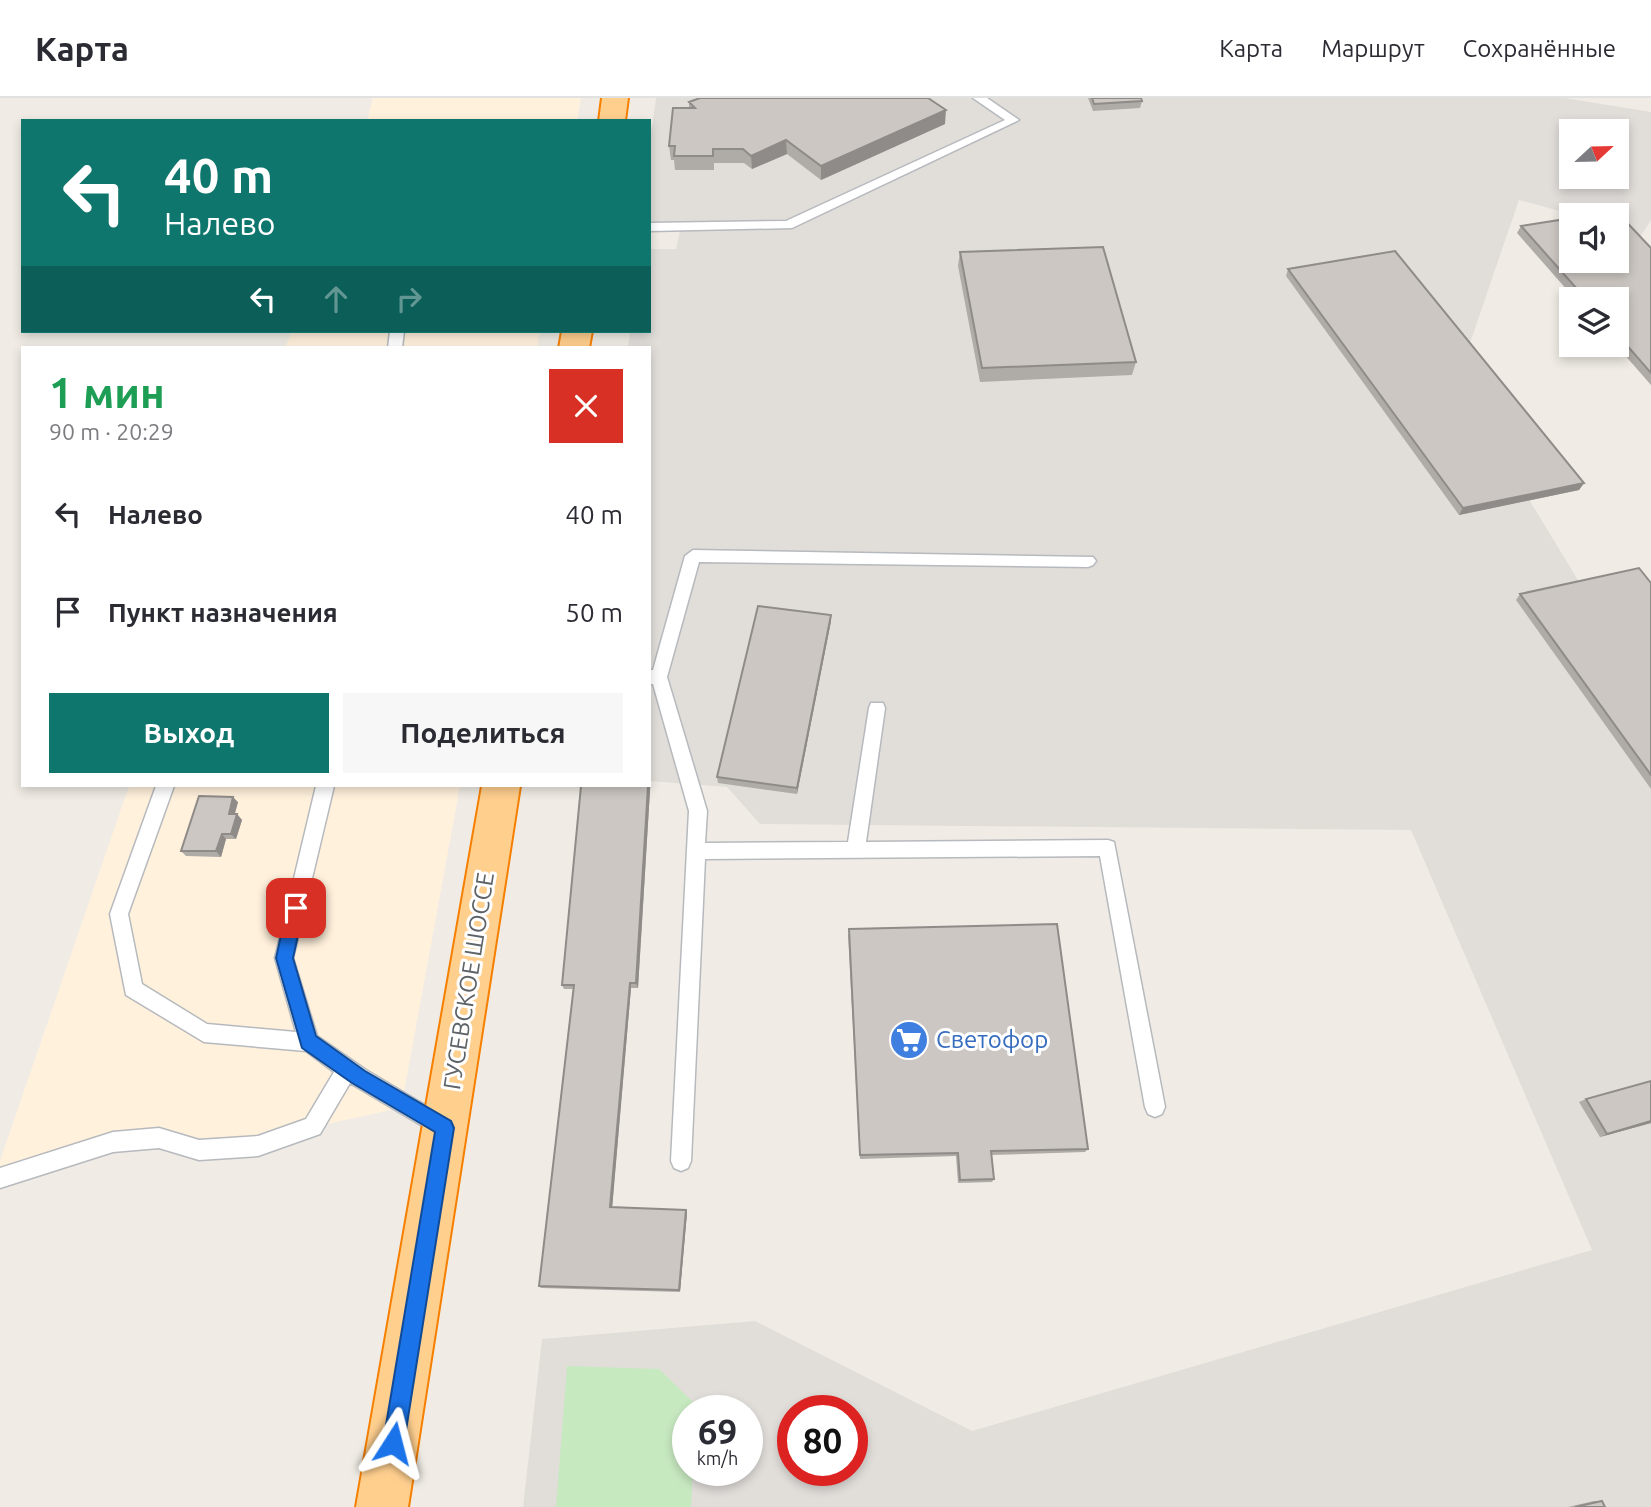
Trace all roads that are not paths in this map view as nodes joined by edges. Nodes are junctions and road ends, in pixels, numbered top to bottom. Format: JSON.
{"nodes":[{"id":1,"x":615,"y":98,"type":"edge"},
{"id":2,"x":979,"y":98,"type":"edge"},
{"id":3,"x":611,"y":119,"type":"edge"},
{"id":4,"x":651,"y":227,"type":"edge"},
{"id":5,"x":1088,"y":561,"type":"dead end"},
{"id":6,"x":654,"y":677,"type":"edge"},
{"id":7,"x":877,"y":708,"type":"dead end"},
{"id":8,"x":165,"y":787,"type":"edge"},
{"id":9,"x":325,"y":787,"type":"edge"},
{"id":10,"x":501,"y":787,"type":"edge"},
{"id":11,"x":856,"y":850,"type":"junction"},
{"id":12,"x":697,"y":851,"type":"junction"},
{"id":13,"x":309,"y":1042,"type":"junction"},
{"id":14,"x":347,"y":1069,"type":"junction"},
{"id":15,"x":1155,"y":1107,"type":"dead end"},
{"id":16,"x":445,"y":1128,"type":"junction"},
{"id":17,"x":681,"y":1161,"type":"dead end"},
{"id":18,"x":0,"y":1178,"type":"edge"},
{"id":19,"x":382,"y":1507,"type":"edge"}],
"edges":[{"from":1,"to":3,"type":"highway"},
{"from":2,"to":4,"type":"lane"},
{"from":5,"to":6,"type":"lane"},
{"from":6,"to":12,"type":"lane"},
{"from":7,"to":11,"type":"lane"},
{"from":8,"to":13,"type":"lane"},
{"from":9,"to":13,"type":"lane"},
{"from":10,"to":16,"type":"highway","name":"ГУСЕВСКОЕ ШОССЕ"},
{"from":11,"to":12,"type":"lane"},
{"from":11,"to":15,"type":"lane"},
{"from":12,"to":17,"type":"lane"},
{"from":13,"to":14,"type":"lane"},
{"from":14,"to":16,"type":"lane"},
{"from":14,"to":18,"type":"lane"},
{"from":16,"to":19,"type":"highway","name":"ГУСЕВСКОЕ ШОССЕ"}]}
